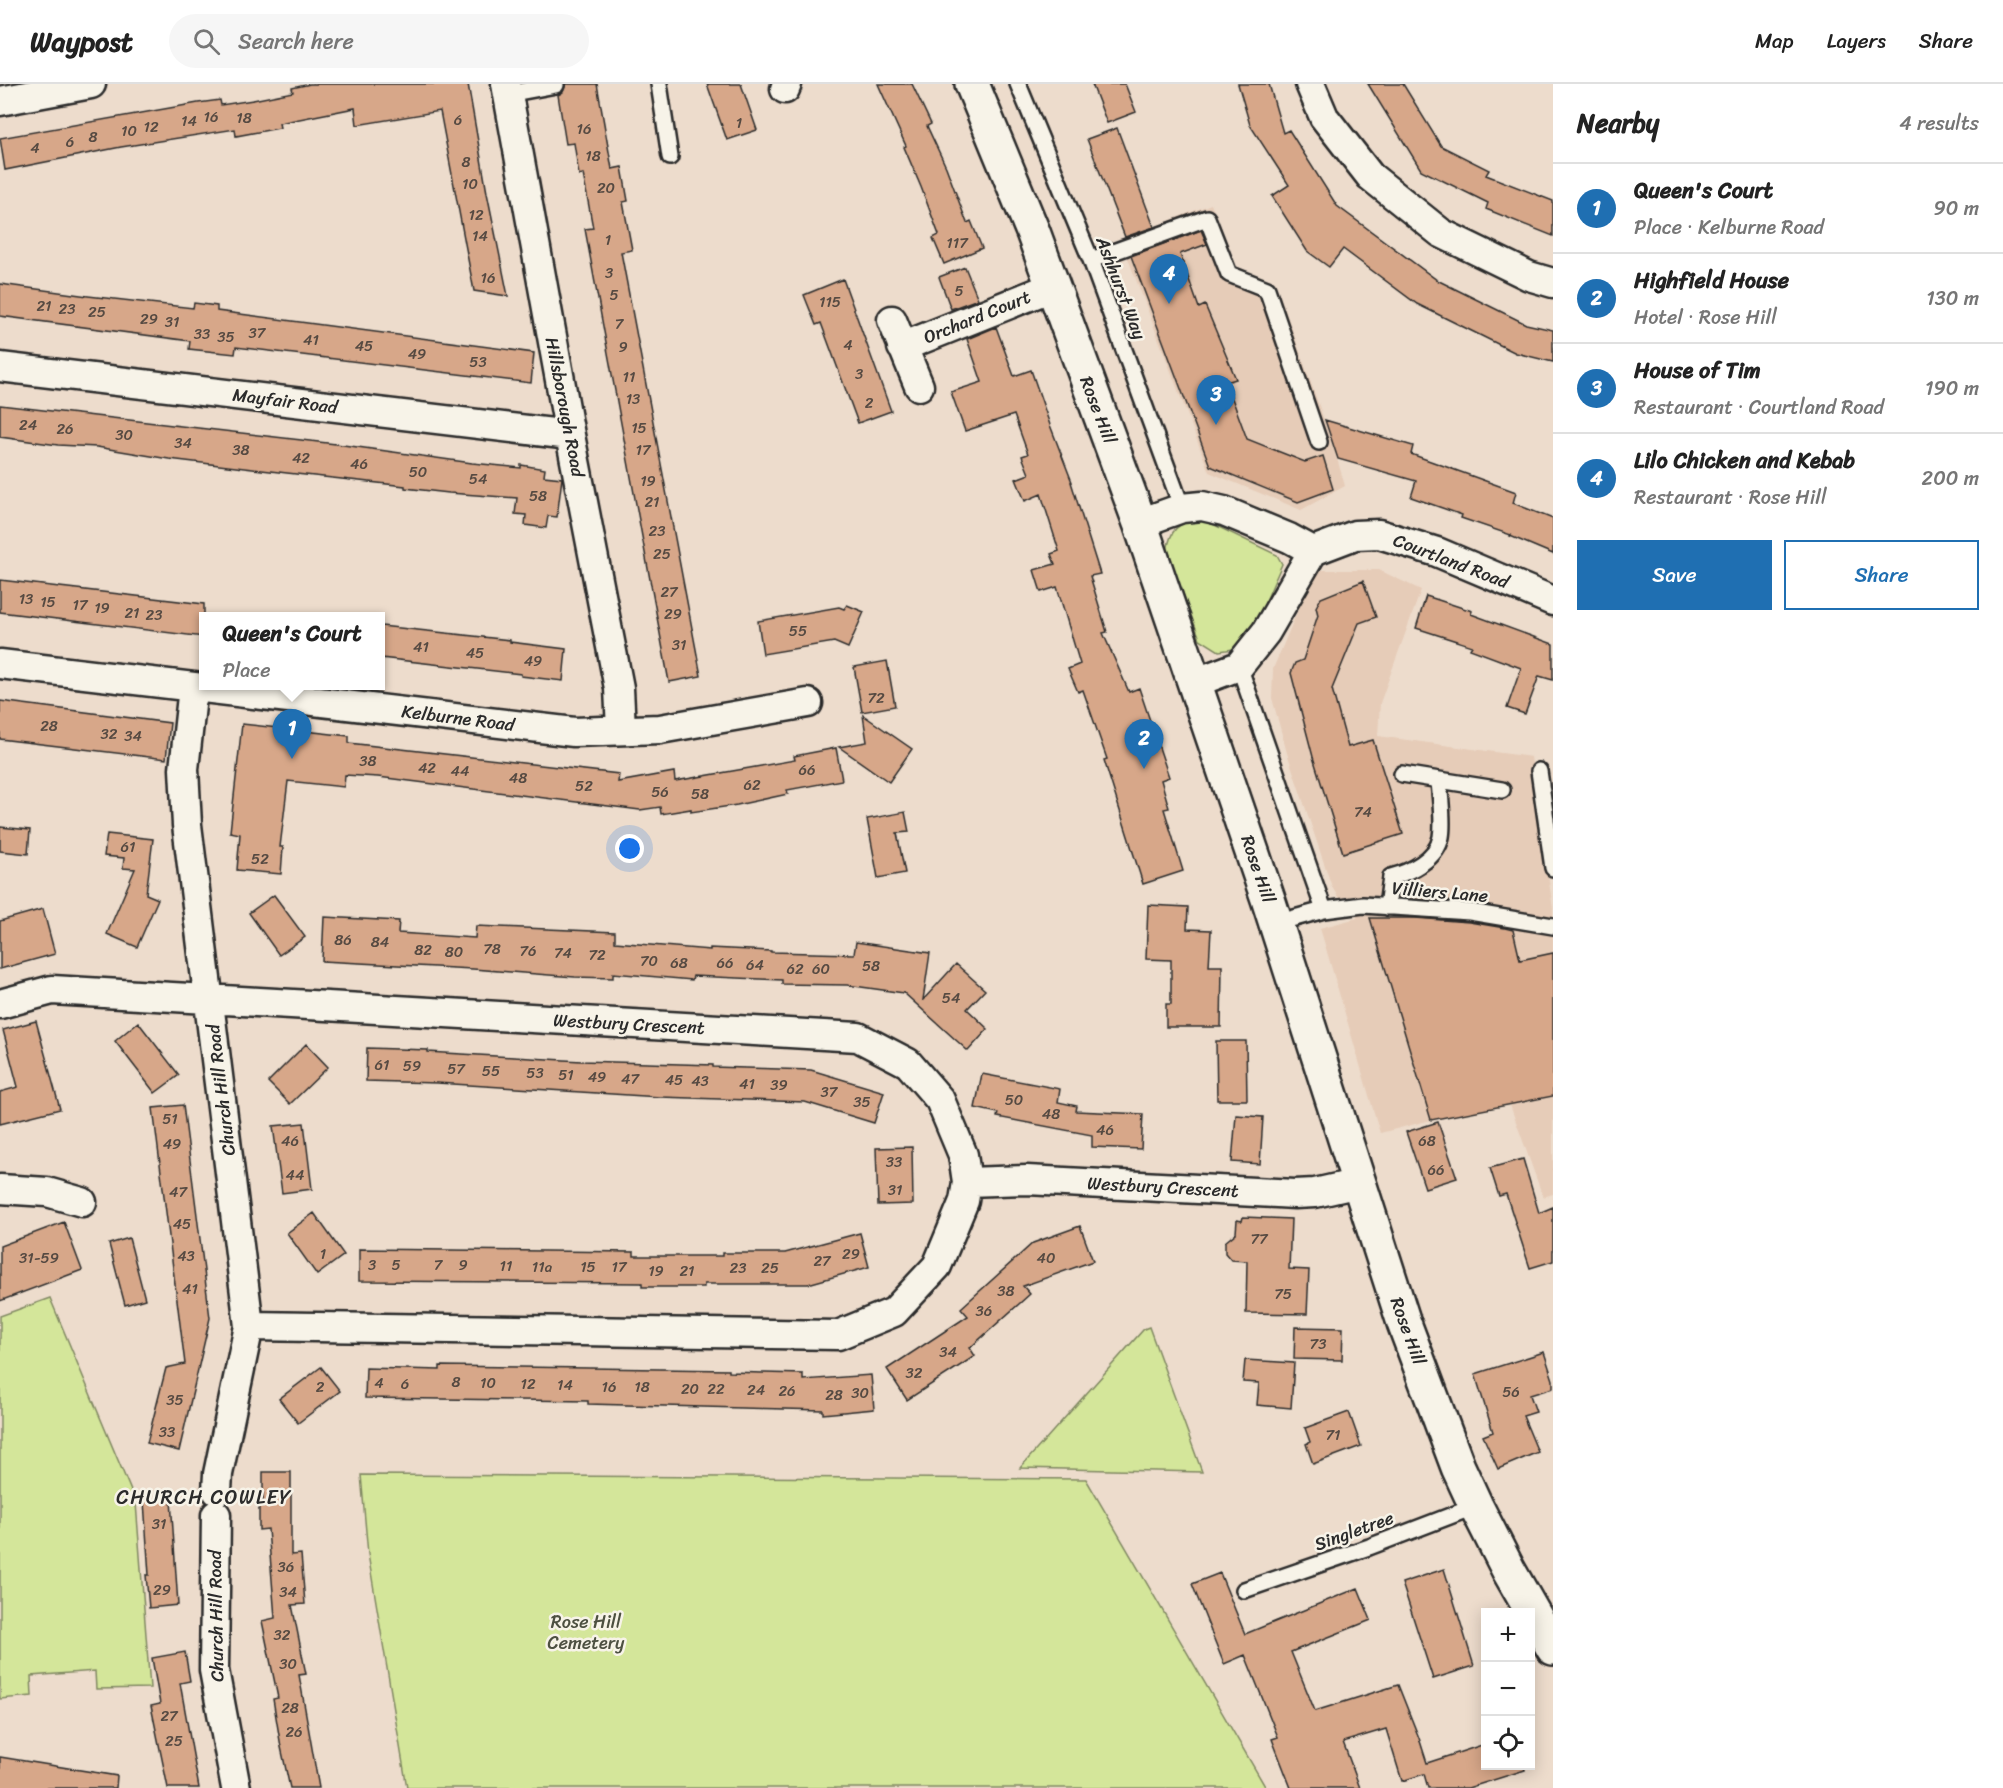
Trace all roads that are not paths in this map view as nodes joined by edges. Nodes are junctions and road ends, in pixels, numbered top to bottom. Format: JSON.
{"nodes":[{"id":1,"x":91,"y":84,"type":"edge"},
{"id":2,"x":659,"y":84,"type":"edge"},
{"id":3,"x":972,"y":84,"type":"edge"},
{"id":4,"x":1018,"y":84,"type":"edge"},
{"id":5,"x":1310,"y":84,"type":"edge"},
{"id":6,"x":556,"y":85,"type":"edge"},
{"id":7,"x":41,"y":88,"type":"edge"},
{"id":8,"x":507,"y":89,"type":"edge"},
{"id":9,"x":0,"y":101,"type":"edge"},
{"id":10,"x":670,"y":157,"type":"dead end"},
{"id":11,"x":1091,"y":260,"type":"junction"},
{"id":12,"x":1553,"y":283,"type":"edge"},
{"id":13,"x":1052,"y":287,"type":"junction"},
{"id":14,"x":891,"y":320,"type":"dead end"},
{"id":15,"x":902,"y":347,"type":"junction"},
{"id":16,"x":0,"y":368,"type":"edge"},
{"id":17,"x":919,"y":386,"type":"dead end"},
{"id":18,"x":570,"y":435,"type":"junction"},
{"id":19,"x":1319,"y":442,"type":"dead end"},
{"id":20,"x":1182,"y":508,"type":"junction"},
{"id":21,"x":1140,"y":523,"type":"junction"},
{"id":22,"x":1313,"y":551,"type":"junction"},
{"id":23,"x":1553,"y":601,"type":"edge"},
{"id":24,"x":0,"y":664,"type":"edge"},
{"id":25,"x":1239,"y":666,"type":"junction"},
{"id":26,"x":1194,"y":683,"type":"junction"},
{"id":27,"x":193,"y":687,"type":"junction"},
{"id":28,"x":199,"y":688,"type":"edge"},
{"id":29,"x":218,"y":690,"type":"edge"},
{"id":30,"x":808,"y":703,"type":"dead end"},
{"id":31,"x":621,"y":730,"type":"junction"},
{"id":32,"x":1539,"y":771,"type":"dead end"},
{"id":33,"x":1402,"y":774,"type":"dead end"},
{"id":34,"x":1439,"y":780,"type":"junction"},
{"id":35,"x":1502,"y":790,"type":"dead end"},
{"id":36,"x":1553,"y":868,"type":"edge"},
{"id":37,"x":1387,"y":907,"type":"junction"},
{"id":38,"x":1324,"y":910,"type":"junction"},
{"id":39,"x":1276,"y":923,"type":"junction"},
{"id":40,"x":1553,"y":926,"type":"edge"},
{"id":41,"x":209,"y":999,"type":"junction"},
{"id":42,"x":0,"y":1004,"type":"edge"},
{"id":43,"x":967,"y":1182,"type":"junction"},
{"id":44,"x":1359,"y":1183,"type":"junction"},
{"id":45,"x":0,"y":1189,"type":"edge"},
{"id":46,"x":82,"y":1202,"type":"dead end"},
{"id":47,"x":249,"y":1326,"type":"junction"},
{"id":48,"x":1476,"y":1506,"type":"junction"},
{"id":49,"x":1244,"y":1590,"type":"dead end"},
{"id":50,"x":1553,"y":1648,"type":"edge"},
{"id":51,"x":236,"y":1788,"type":"edge"}],
"edges":[{"from":1,"to":7,"type":"street"},
{"from":2,"to":10,"type":"lane"},
{"from":3,"to":13,"type":"main road","name":"Rose Hill"},
{"from":4,"to":11,"type":"lane","name":"Ashhurst Way"},
{"from":5,"to":12,"type":"street"},
{"from":6,"to":8,"type":"lane"},
{"from":7,"to":9,"type":"street"},
{"from":8,"to":18,"type":"street","name":"Hillsborough Road"},
{"from":11,"to":19,"type":"lane"},
{"from":11,"to":20,"type":"lane","name":"Ashhurst Way"},
{"from":13,"to":15,"type":"street","name":"Orchard Court"},
{"from":13,"to":21,"type":"main road","name":"Rose Hill"},
{"from":14,"to":15,"type":"street","name":"Orchard Court"},
{"from":15,"to":17,"type":"street","name":"Orchard Court"},
{"from":16,"to":18,"type":"street","name":"Mayfair Road"},
{"from":18,"to":31,"type":"street","name":"Hillsborough Road"},
{"from":20,"to":21,"type":"street"},
{"from":20,"to":22,"type":"street"},
{"from":21,"to":26,"type":"main road","name":"Rose Hill"},
{"from":22,"to":23,"type":"street","name":"Courtland Road"},
{"from":22,"to":25,"type":"street"},
{"from":24,"to":27,"type":"street","name":"Kelburne Road"},
{"from":25,"to":26,"type":"street"},
{"from":25,"to":38,"type":"lane"},
{"from":26,"to":39,"type":"main road","name":"Rose Hill"},
{"from":27,"to":28,"type":"street","name":"Kelburne Road"},
{"from":27,"to":41,"type":"street","name":"Church Hill Road"},
{"from":29,"to":31,"type":"street","name":"Kelburne Road"},
{"from":30,"to":31,"type":"street","name":"Kelburne Road"},
{"from":32,"to":36,"type":"lane"},
{"from":33,"to":34,"type":"lane"},
{"from":34,"to":35,"type":"lane"},
{"from":34,"to":37,"type":"lane"},
{"from":37,"to":38,"type":"lane","name":"Villiers Lane"},
{"from":37,"to":40,"type":"lane","name":"Villiers Lane"},
{"from":38,"to":39,"type":"lane","name":"Villiers Lane"},
{"from":39,"to":44,"type":"main road","name":"Rose Hill"},
{"from":41,"to":42,"type":"street","name":"Westbury Crescent"},
{"from":41,"to":43,"type":"street","name":"Westbury Crescent"},
{"from":41,"to":47,"type":"street","name":"Church Hill Road"},
{"from":43,"to":44,"type":"street","name":"Westbury Crescent"},
{"from":43,"to":47,"type":"street","name":"Westbury Crescent"},
{"from":44,"to":48,"type":"main road","name":"Rose Hill"},
{"from":45,"to":46,"type":"street"},
{"from":47,"to":51,"type":"street","name":"Church Hill Road"},
{"from":48,"to":49,"type":"lane","name":"Singletree"},
{"from":48,"to":50,"type":"main road","name":"Rose Hill"}]}
